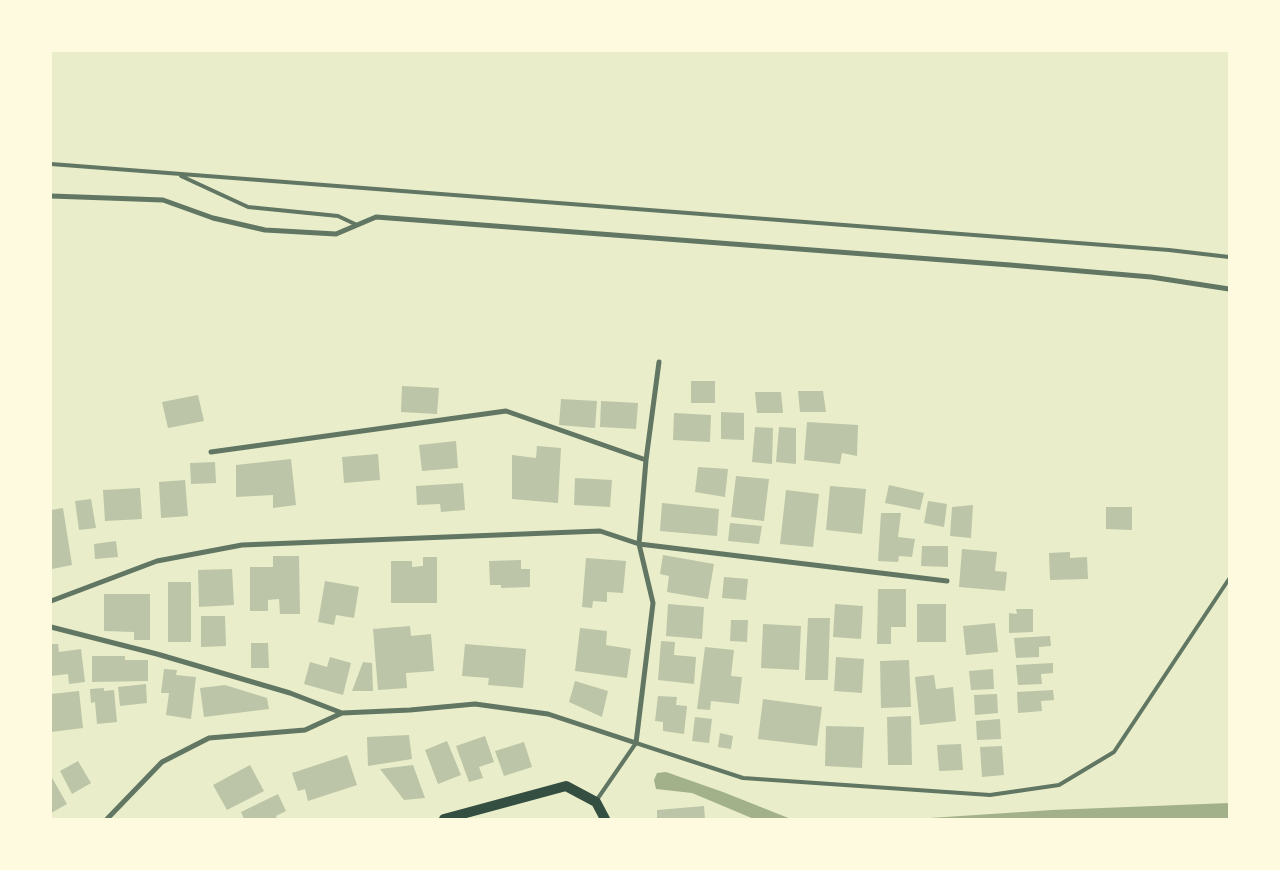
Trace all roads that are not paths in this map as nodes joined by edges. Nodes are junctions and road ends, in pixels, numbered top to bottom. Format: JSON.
{"nodes":[{"id":1,"x":51,"y":164,"type":"edge"},
{"id":2,"x":178,"y":174,"type":"junction"},
{"id":3,"x":51,"y":196,"type":"edge"},
{"id":4,"x":357,"y":225,"type":"junction"},
{"id":5,"x":1229,"y":257,"type":"edge"},
{"id":6,"x":1229,"y":289,"type":"edge"},
{"id":7,"x":659,"y":362,"type":"dead end"},
{"id":8,"x":211,"y":452,"type":"dead end"},
{"id":9,"x":646,"y":460,"type":"junction"},
{"id":10,"x":639,"y":544,"type":"junction"},
{"id":11,"x":1229,"y":579,"type":"edge"},
{"id":12,"x":947,"y":582,"type":"dead end"},
{"id":13,"x":51,"y":601,"type":"edge"},
{"id":14,"x":51,"y":627,"type":"edge"},
{"id":15,"x":342,"y":713,"type":"junction"},
{"id":16,"x":636,"y":742,"type":"junction"},
{"id":17,"x":596,"y":802,"type":"junction"},
{"id":18,"x":464,"y":816,"type":"edge"},
{"id":19,"x":107,"y":819,"type":"edge"},
{"id":20,"x":444,"y":819,"type":"edge"},
{"id":21,"x":605,"y":819,"type":"edge"}],
"edges":[{"from":1,"to":2,"type":"lane"},
{"from":2,"to":4,"type":"lane"},
{"from":2,"to":5,"type":"lane"},
{"from":3,"to":4,"type":"street"},
{"from":4,"to":6,"type":"street"},
{"from":7,"to":9,"type":"street"},
{"from":8,"to":9,"type":"street"},
{"from":9,"to":10,"type":"street"},
{"from":10,"to":12,"type":"street"},
{"from":10,"to":13,"type":"street"},
{"from":10,"to":16,"type":"street"},
{"from":11,"to":16,"type":"lane"},
{"from":14,"to":15,"type":"street"},
{"from":15,"to":16,"type":"street"},
{"from":15,"to":19,"type":"street"},
{"from":16,"to":17,"type":"lane"},
{"from":17,"to":18,"type":"main road"},
{"from":17,"to":21,"type":"main road"},
{"from":18,"to":20,"type":"main road"}]}
